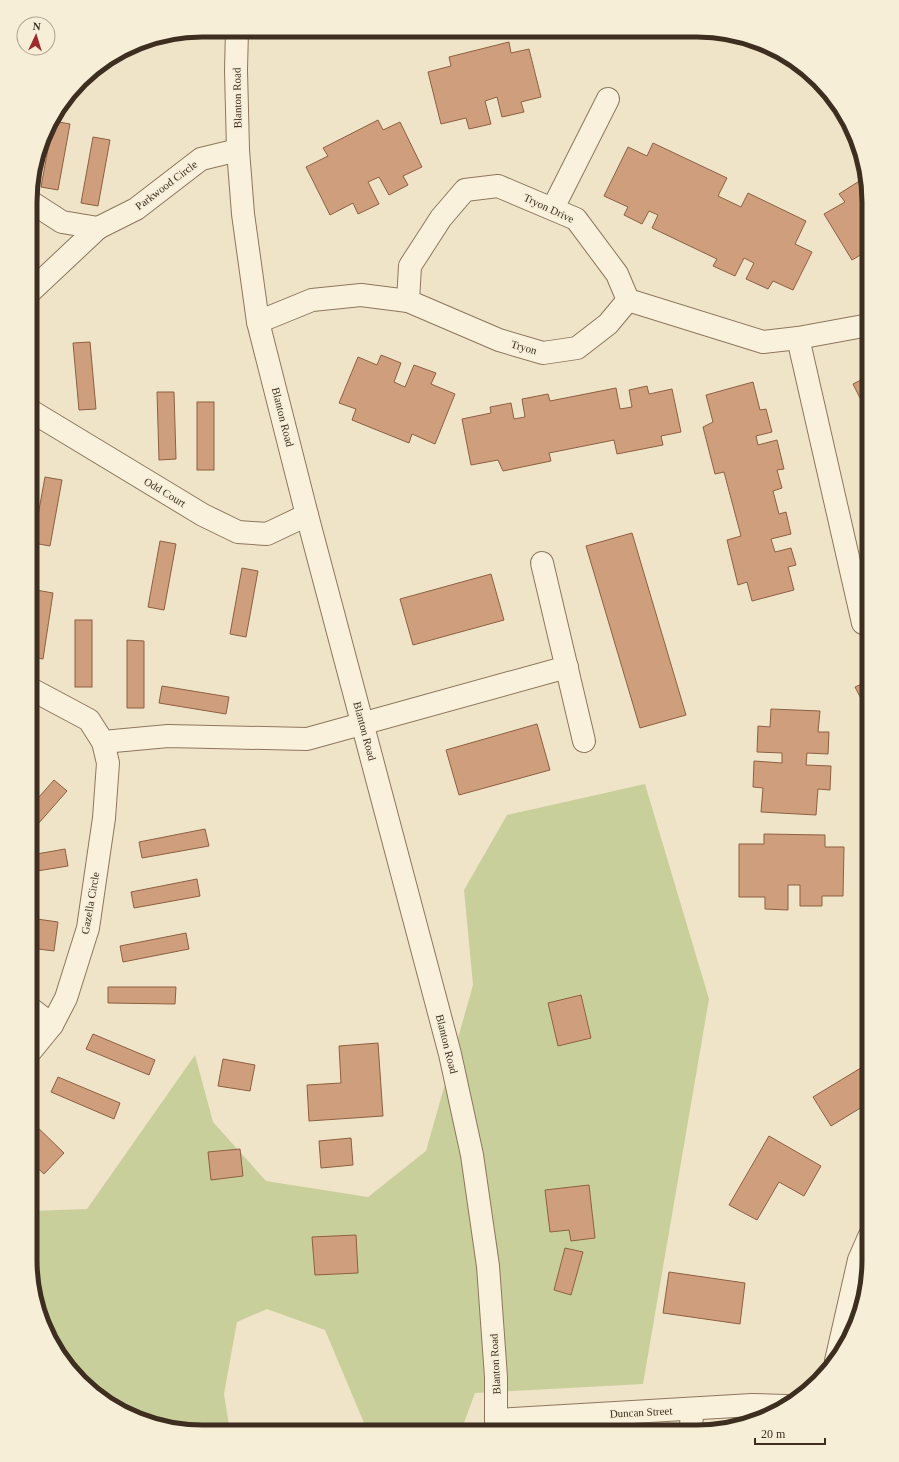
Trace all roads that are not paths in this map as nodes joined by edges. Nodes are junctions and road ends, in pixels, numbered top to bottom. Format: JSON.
{"nodes":[{"id":1,"x":237,"y":37,"type":"edge"},
{"id":2,"x":608,"y":99,"type":"dead end"},
{"id":3,"x":238,"y":150,"type":"junction"},
{"id":4,"x":37,"y":206,"type":"edge"},
{"id":5,"x":553,"y":208,"type":"junction"},
{"id":6,"x":98,"y":228,"type":"junction"},
{"id":7,"x":37,"y":285,"type":"edge"},
{"id":8,"x":628,"y":300,"type":"junction"},
{"id":9,"x":408,"y":301,"type":"junction"},
{"id":10,"x":258,"y":322,"type":"junction"},
{"id":11,"x":862,"y":326,"type":"edge"},
{"id":12,"x":798,"y":338,"type":"junction"},
{"id":13,"x":37,"y":415,"type":"edge"},
{"id":14,"x":307,"y":515,"type":"junction"},
{"id":15,"x":542,"y":564,"type":"dead end"},
{"id":16,"x":862,"y":619,"type":"edge"},
{"id":17,"x":567,"y":667,"type":"junction"},
{"id":18,"x":37,"y":692,"type":"edge"},
{"id":19,"x":364,"y":725,"type":"junction"},
{"id":20,"x":584,"y":741,"type":"dead end"},
{"id":21,"x":103,"y":742,"type":"junction"},
{"id":22,"x":37,"y":1014,"type":"edge"},
{"id":23,"x":52,"y":1026,"type":"junction"},
{"id":24,"x":37,"y":1044,"type":"edge"},
{"id":25,"x":862,"y":1253,"type":"edge"},
{"id":26,"x":841,"y":1341,"type":"edge"},
{"id":27,"x":775,"y":1406,"type":"edge"},
{"id":28,"x":693,"y":1409,"type":"junction"},
{"id":29,"x":624,"y":1422,"type":"edge"},
{"id":30,"x":497,"y":1425,"type":"edge"},
{"id":31,"x":529,"y":1425,"type":"edge"},
{"id":32,"x":691,"y":1425,"type":"edge"}],
"edges":[{"from":1,"to":3,"type":"street","name":"Blanton Road"},
{"from":2,"to":5,"type":"street"},
{"from":3,"to":6,"type":"street","name":"Parkwood Circle"},
{"from":3,"to":10,"type":"street","name":"Blanton Road"},
{"from":4,"to":6,"type":"street"},
{"from":5,"to":8,"type":"street","name":"Tryon Drive"},
{"from":5,"to":9,"type":"street","name":"Tryon Drive"},
{"from":6,"to":7,"type":"street","name":"Parkwood Circle"},
{"from":8,"to":9,"type":"street","name":"Tryon"},
{"from":8,"to":12,"type":"street"},
{"from":9,"to":10,"type":"street"},
{"from":10,"to":14,"type":"street","name":"Blanton Road"},
{"from":11,"to":12,"type":"street"},
{"from":12,"to":16,"type":"street"},
{"from":13,"to":14,"type":"street","name":"Odd Court"},
{"from":14,"to":19,"type":"street","name":"Blanton Road"},
{"from":15,"to":17,"type":"street"},
{"from":17,"to":19,"type":"street"},
{"from":17,"to":20,"type":"street"},
{"from":18,"to":21,"type":"street","name":"Gazella Circle"},
{"from":19,"to":21,"type":"street"},
{"from":19,"to":30,"type":"street","name":"Blanton Road"},
{"from":21,"to":23,"type":"street","name":"Gazella Circle"},
{"from":22,"to":23,"type":"street"},
{"from":23,"to":24,"type":"street","name":"Gazella Circle"},
{"from":25,"to":26,"type":"street"},
{"from":27,"to":28,"type":"street","name":"Duncan Street"},
{"from":28,"to":29,"type":"street","name":"Duncan Street"},
{"from":28,"to":32,"type":"street"},
{"from":29,"to":31,"type":"street","name":"Duncan Street"}]}
